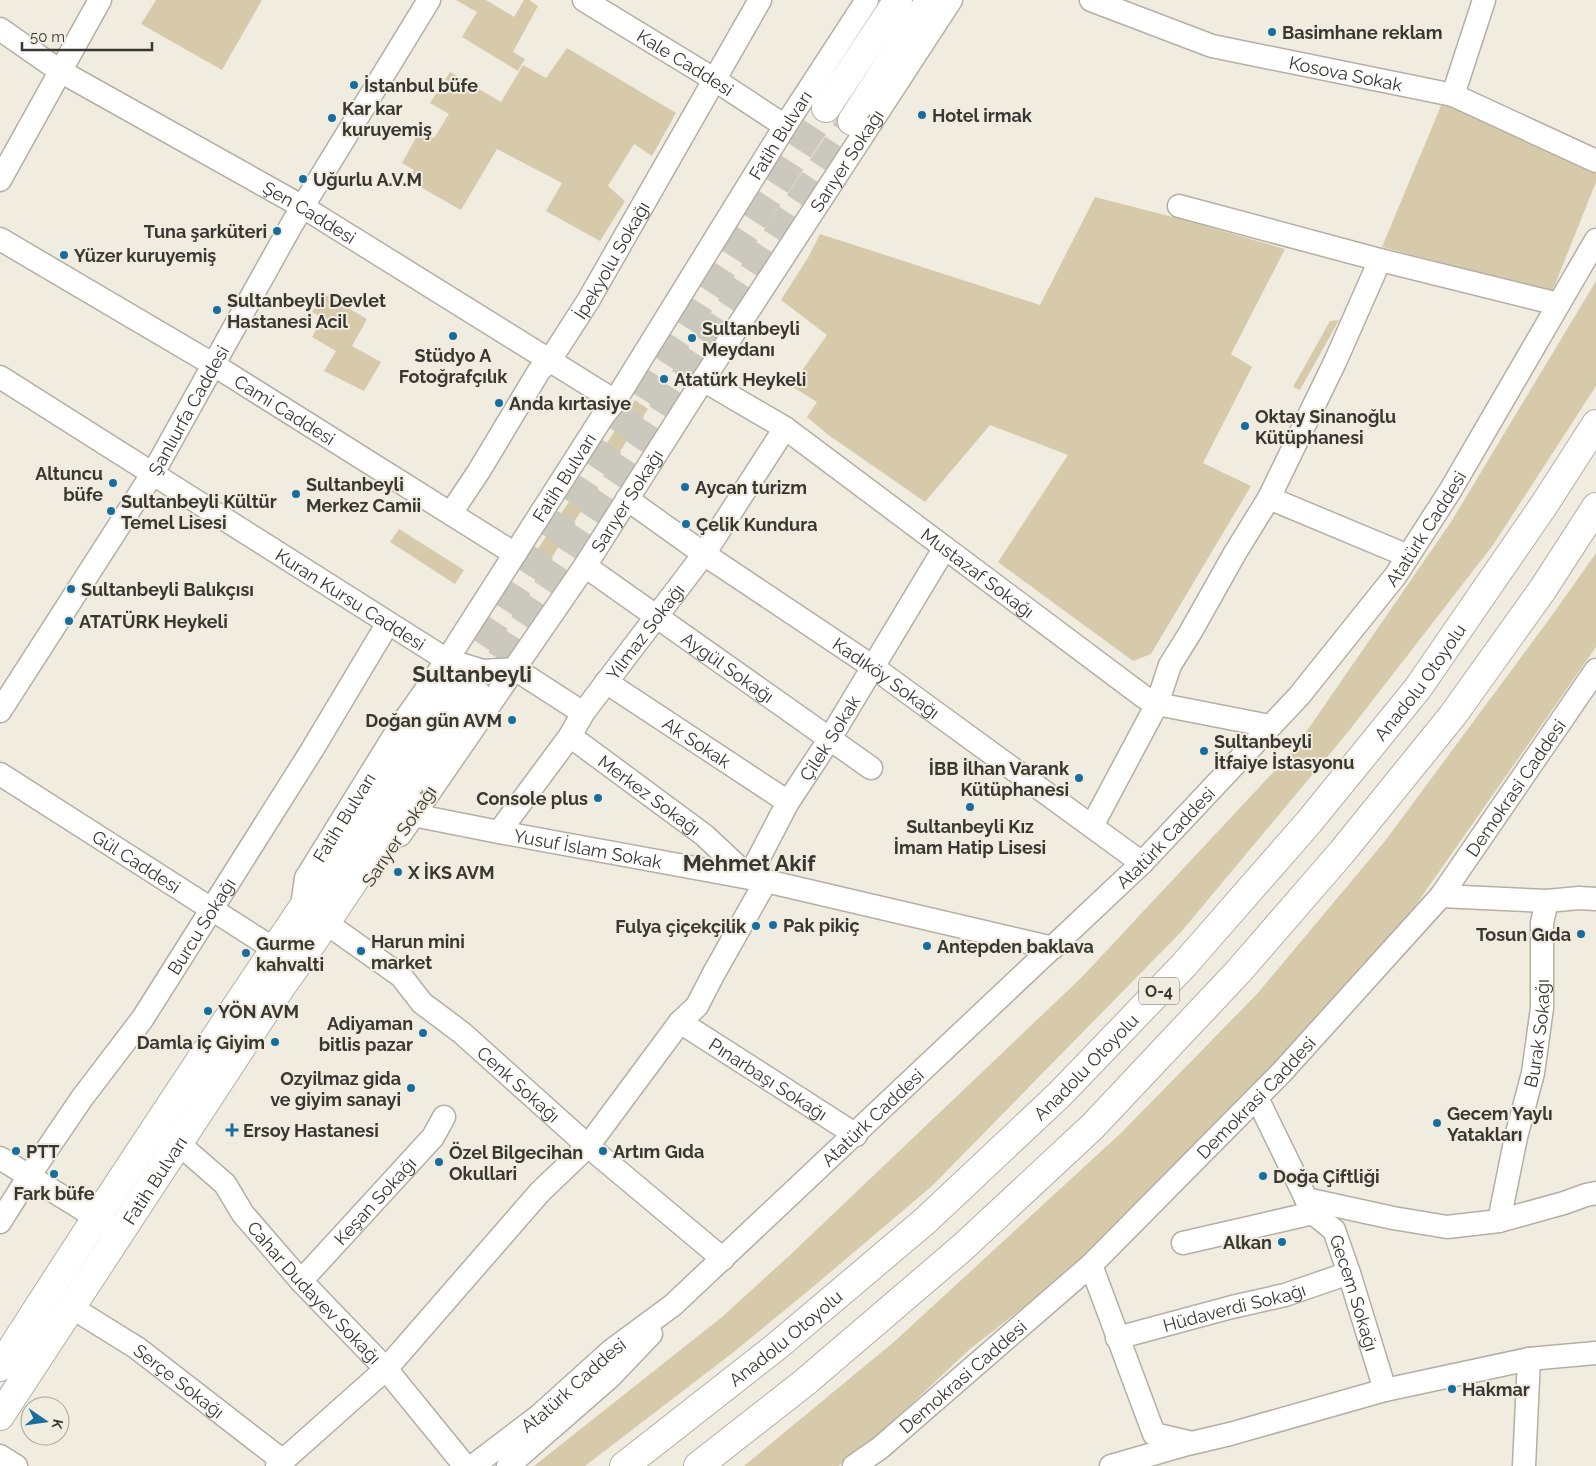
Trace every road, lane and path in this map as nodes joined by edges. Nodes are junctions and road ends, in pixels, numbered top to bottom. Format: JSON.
{"nodes":[{"id":1,"x":100,"y":0,"type":"edge"},
{"id":2,"x":430,"y":0,"type":"edge"},
{"id":3,"x":584,"y":0,"type":"edge"},
{"id":4,"x":760,"y":0,"type":"edge"},
{"id":5,"x":868,"y":0,"type":"edge"},
{"id":6,"x":898,"y":0,"type":"edge"},
{"id":7,"x":930,"y":0,"type":"edge"},
{"id":8,"x":951,"y":0,"type":"edge"},
{"id":9,"x":1091,"y":0,"type":"edge"},
{"id":10,"x":1484,"y":0,"type":"edge"},
{"id":11,"x":0,"y":29,"type":"edge"},
{"id":12,"x":60,"y":71,"type":"junction"},
{"id":13,"x":715,"y":80,"type":"junction"},
{"id":14,"x":1453,"y":95,"type":"junction"},
{"id":15,"x":826,"y":108,"type":"tunnel mouth"},
{"id":16,"x":852,"y":121,"type":"tunnel mouth"},
{"id":17,"x":785,"y":126,"type":"junction"},
{"id":18,"x":1596,"y":161,"type":"edge"},
{"id":19,"x":0,"y":180,"type":"edge"},
{"id":20,"x":1179,"y":206,"type":"dead end"},
{"id":21,"x":303,"y":207,"type":"junction"},
{"id":22,"x":0,"y":239,"type":"edge"},
{"id":23,"x":1596,"y":240,"type":"edge"},
{"id":24,"x":1380,"y":260,"type":"junction"},
{"id":25,"x":1558,"y":304,"type":"junction"},
{"id":26,"x":550,"y":360,"type":"junction"},
{"id":27,"x":214,"y":365,"type":"junction"},
{"id":28,"x":0,"y":377,"type":"edge"},
{"id":29,"x":703,"y":380,"type":"junction"},
{"id":30,"x":615,"y":401,"type":"junction"},
{"id":31,"x":1596,"y":424,"type":"edge"},
{"id":32,"x":785,"y":428,"type":"junction"},
{"id":33,"x":152,"y":473,"type":"junction"},
{"id":34,"x":1269,"y":498,"type":"junction"},
{"id":35,"x":626,"y":499,"type":"junction"},
{"id":36,"x":1596,"y":507,"type":"edge"},
{"id":37,"x":451,"y":513,"type":"junction"},
{"id":38,"x":1596,"y":516,"type":"edge"},
{"id":39,"x":944,"y":549,"type":"junction"},
{"id":40,"x":515,"y":554,"type":"junction"},
{"id":41,"x":704,"y":554,"type":"junction"},
{"id":42,"x":1408,"y":556,"type":"junction"},
{"id":43,"x":585,"y":566,"type":"junction"},
{"id":44,"x":1543,"y":589,"type":"junction"},
{"id":45,"x":656,"y":616,"type":"junction"},
{"id":46,"x":388,"y":623,"type":"junction"},
{"id":47,"x":873,"y":667,"type":"junction"},
{"id":48,"x":514,"y":670,"type":"junction"},
{"id":49,"x":1596,"y":670,"type":"edge"},
{"id":50,"x":461,"y":678,"type":"junction"},
{"id":51,"x":606,"y":682,"type":"junction"},
{"id":52,"x":1157,"y":704,"type":"junction"},
{"id":53,"x":0,"y":711,"type":"edge"},
{"id":54,"x":583,"y":713,"type":"junction"},
{"id":55,"x":1270,"y":726,"type":"junction"},
{"id":56,"x":570,"y":736,"type":"junction"},
{"id":57,"x":829,"y":740,"type":"junction"},
{"id":58,"x":871,"y":768,"type":"dead end"},
{"id":59,"x":0,"y":774,"type":"edge"},
{"id":60,"x":788,"y":802,"type":"junction"},
{"id":61,"x":413,"y":815,"type":"junction"},
{"id":62,"x":1092,"y":826,"type":"junction"},
{"id":63,"x":499,"y":832,"type":"junction"},
{"id":64,"x":1142,"y":863,"type":"junction"},
{"id":65,"x":758,"y":879,"type":"junction"},
{"id":66,"x":1441,"y":896,"type":"junction"},
{"id":67,"x":1596,"y":899,"type":"edge"},
{"id":68,"x":1547,"y":901,"type":"junction"},
{"id":69,"x":212,"y":909,"type":"junction"},
{"id":70,"x":336,"y":930,"type":"junction"},
{"id":71,"x":274,"y":948,"type":"junction"},
{"id":72,"x":1053,"y":948,"type":"junction"},
{"id":73,"x":281,"y":986,"type":"junction"},
{"id":74,"x":680,"y":1022,"type":"junction"},
{"id":75,"x":1257,"y":1098,"type":"junction"},
{"id":76,"x":444,"y":1117,"type":"dead end"},
{"id":77,"x":151,"y":1134,"type":"junction"},
{"id":78,"x":856,"y":1135,"type":"junction"},
{"id":79,"x":179,"y":1144,"type":"junction"},
{"id":80,"x":588,"y":1146,"type":"junction"},
{"id":81,"x":0,"y":1158,"type":"edge"},
{"id":82,"x":29,"y":1176,"type":"junction"},
{"id":83,"x":1596,"y":1193,"type":"edge"},
{"id":84,"x":1310,"y":1206,"type":"junction"},
{"id":85,"x":96,"y":1218,"type":"junction"},
{"id":86,"x":1499,"y":1221,"type":"junction"},
{"id":87,"x":0,"y":1222,"type":"edge"},
{"id":88,"x":121,"y":1233,"type":"junction"},
{"id":89,"x":1183,"y":1243,"type":"dead end"},
{"id":90,"x":723,"y":1259,"type":"junction"},
{"id":91,"x":1091,"y":1265,"type":"junction"},
{"id":92,"x":1349,"y":1273,"type":"junction"},
{"id":93,"x":302,"y":1281,"type":"junction"},
{"id":94,"x":674,"y":1305,"type":"junction"},
{"id":95,"x":71,"y":1307,"type":"junction"},
{"id":96,"x":1117,"y":1338,"type":"junction"},
{"id":97,"x":1596,"y":1353,"type":"edge"},
{"id":98,"x":1528,"y":1358,"type":"junction"},
{"id":99,"x":0,"y":1367,"type":"edge"},
{"id":100,"x":386,"y":1369,"type":"junction"},
{"id":101,"x":1385,"y":1390,"type":"junction"},
{"id":102,"x":0,"y":1416,"type":"edge"},
{"id":103,"x":1192,"y":1443,"type":"junction"},
{"id":104,"x":0,"y":1456,"type":"edge"},
{"id":105,"x":280,"y":1463,"type":"edge"},
{"id":106,"x":16,"y":1466,"type":"edge"},
{"id":107,"x":465,"y":1466,"type":"edge"},
{"id":108,"x":473,"y":1466,"type":"edge"},
{"id":109,"x":508,"y":1466,"type":"edge"},
{"id":110,"x":624,"y":1466,"type":"edge"},
{"id":111,"x":698,"y":1466,"type":"edge"},
{"id":112,"x":854,"y":1466,"type":"edge"},
{"id":113,"x":1111,"y":1466,"type":"edge"},
{"id":114,"x":1524,"y":1466,"type":"edge"}],
"edges":[{"from":1,"to":12,"type":"street"},
{"from":2,"to":21,"type":"street","name":"Şanlıurfa Caddesi"},
{"from":3,"to":13,"type":"street","name":"Kale Caddesi"},
{"from":4,"to":13,"type":"street","name":"İpekyolu Sokağı"},
{"from":5,"to":17,"type":"street","name":"Fatih Bulvarı"},
{"from":6,"to":15,"type":"main road","name":"Fatih Bulvarı"},
{"from":7,"to":16,"type":"main road"},
{"from":8,"to":29,"type":"street","name":"Sarıyer Sokağı"},
{"from":9,"to":14,"type":"street","name":"Kosova Sokak"},
{"from":10,"to":14,"type":"street"},
{"from":11,"to":12,"type":"street","name":"Şen Caddesi"},
{"from":12,"to":19,"type":"street"},
{"from":12,"to":21,"type":"street","name":"Şen Caddesi"},
{"from":13,"to":17,"type":"street","name":"Kale Caddesi"},
{"from":13,"to":26,"type":"street","name":"İpekyolu Sokağı"},
{"from":14,"to":18,"type":"street","name":"Kosova Sokak"},
{"from":17,"to":30,"type":"street","name":"Fatih Bulvarı"},
{"from":20,"to":24,"type":"street"},
{"from":21,"to":26,"type":"street","name":"Şen Caddesi"},
{"from":21,"to":27,"type":"street","name":"Şanlıurfa Caddesi"},
{"from":22,"to":27,"type":"street","name":"Cami Caddesi"},
{"from":23,"to":25,"type":"street","name":"Atatürk Caddesi"},
{"from":24,"to":25,"type":"street"},
{"from":24,"to":34,"type":"street"},
{"from":25,"to":42,"type":"street","name":"Atatürk Caddesi"},
{"from":26,"to":30,"type":"street","name":"Şen Caddesi"},
{"from":26,"to":37,"type":"street","name":"İpekyolu Sokağı"},
{"from":27,"to":33,"type":"street","name":"Şanlıurfa Caddesi"},
{"from":27,"to":37,"type":"street","name":"Cami Caddesi"},
{"from":28,"to":33,"type":"street","name":"Kuran Kursu Caddesi"},
{"from":29,"to":32,"type":"street","name":"Mustazaf Sokağı"},
{"from":29,"to":35,"type":"street","name":"Sarıyer Sokağı"},
{"from":30,"to":40,"type":"street","name":"Fatih Bulvarı"},
{"from":31,"to":110,"type":"main road","name":"Anadolu Otoyolu","number":"O-4"},
{"from":32,"to":39,"type":"street","name":"Mustazaf Sokağı"},
{"from":32,"to":41,"type":"street","name":"Yılmaz Sokağı"},
{"from":33,"to":46,"type":"street","name":"Kuran Kursu Caddesi"},
{"from":33,"to":53,"type":"street","name":"Şanlıurfa Caddesi"},
{"from":34,"to":42,"type":"street"},
{"from":34,"to":52,"type":"street"},
{"from":35,"to":41,"type":"street","name":"Kadıköy Sokağı"},
{"from":35,"to":43,"type":"street","name":"Sarıyer Sokağı"},
{"from":36,"to":44,"type":"main road","number":"O-4"},
{"from":37,"to":40,"type":"street","name":"Cami Caddesi"},
{"from":38,"to":44,"type":"main road"},
{"from":39,"to":47,"type":"street","name":"Çilek Sokak"},
{"from":39,"to":52,"type":"street","name":"Mustazaf Sokağı"},
{"from":40,"to":50,"type":"street","name":"Fatih Bulvarı"},
{"from":41,"to":45,"type":"street","name":"Yılmaz Sokağı"},
{"from":41,"to":47,"type":"street","name":"Kadıköy Sokağı"},
{"from":42,"to":55,"type":"street","name":"Atatürk Caddesi"},
{"from":43,"to":45,"type":"street","name":"Aygül Sokağı"},
{"from":43,"to":48,"type":"street","name":"Sarıyer Sokağı"},
{"from":44,"to":111,"type":"main road","number":"O-4"},
{"from":45,"to":51,"type":"street","name":"Yılmaz Sokağı"},
{"from":45,"to":57,"type":"street","name":"Aygül Sokağı"},
{"from":46,"to":50,"type":"street","name":"Kuran Kursu Caddesi"},
{"from":46,"to":69,"type":"street","name":"Burcu Sokağı"},
{"from":47,"to":57,"type":"street","name":"Çilek Sokak"},
{"from":47,"to":62,"type":"street","name":"Kadıköy Sokağı"},
{"from":48,"to":50,"type":"street","name":"Kuran Kursu Caddesi"},
{"from":48,"to":54,"type":"street"},
{"from":48,"to":61,"type":"street","name":"Sarıyer Sokağı"},
{"from":49,"to":66,"type":"street","name":"Demokrasi Caddesi"},
{"from":50,"to":71,"type":"main road","name":"Fatih Bulvarı"},
{"from":50,"to":73,"type":"main road","name":"Fatih Bulvarı"},
{"from":51,"to":54,"type":"street","name":"Yılmaz Sokağı"},
{"from":51,"to":60,"type":"street","name":"Ak Sokak"},
{"from":52,"to":55,"type":"street","name":"Mustazaf Sokağı"},
{"from":52,"to":62,"type":"street"},
{"from":54,"to":56,"type":"street","name":"Yılmaz Sokağı"},
{"from":55,"to":64,"type":"street","name":"Atatürk Caddesi"},
{"from":56,"to":63,"type":"street","name":"Yılmaz Sokağı"},
{"from":56,"to":65,"type":"street","name":"Merkez Sokağı"},
{"from":57,"to":58,"type":"street","name":"Aygül Sokağı"},
{"from":57,"to":60,"type":"street","name":"Çilek Sokak"},
{"from":59,"to":69,"type":"street","name":"Gül Caddesi"},
{"from":60,"to":65,"type":"street","name":"Çilek Sokak"},
{"from":61,"to":63,"type":"street","name":"Yusuf İslam Sokak"},
{"from":61,"to":70,"type":"street","name":"Sarıyer Sokağı"},
{"from":62,"to":64,"type":"street","name":"Kadıköy Sokağı"},
{"from":63,"to":65,"type":"street","name":"Yusuf İslam Sokak"},
{"from":64,"to":72,"type":"street","name":"Atatürk Caddesi"},
{"from":65,"to":72,"type":"street","name":"Yusuf İslam Sokak"},
{"from":65,"to":74,"type":"street","name":"Çilek Sokak"},
{"from":66,"to":68,"type":"street"},
{"from":66,"to":75,"type":"street","name":"Demokrasi Caddesi"},
{"from":67,"to":68,"type":"street"},
{"from":68,"to":86,"type":"street","name":"Burak Sokağı"},
{"from":69,"to":71,"type":"street","name":"Gül Caddesi"},
{"from":69,"to":82,"type":"street","name":"Burcu Sokağı"},
{"from":70,"to":73,"type":"street","name":"Sarıyer Sokağı"},
{"from":70,"to":80,"type":"street","name":"Cenk Sokağı"},
{"from":71,"to":77,"type":"main road","name":"Fatih Bulvarı"},
{"from":72,"to":78,"type":"street","name":"Atatürk Caddesi"},
{"from":73,"to":79,"type":"main road","name":"Fatih Bulvarı"},
{"from":74,"to":78,"type":"street","name":"Pınarbaşı Sokağı"},
{"from":74,"to":80,"type":"street","name":"Çilek Sokak"},
{"from":75,"to":84,"type":"street","name":"Gecem Sokağı"},
{"from":75,"to":91,"type":"street","name":"Demokrasi Caddesi"},
{"from":76,"to":93,"type":"street","name":"Keşan Sokağı"},
{"from":77,"to":79,"type":"street","name":"Cahar Dudayev Sokağı"},
{"from":77,"to":85,"type":"main road","name":"Fatih Bulvarı"},
{"from":78,"to":90,"type":"street","name":"Atatürk Caddesi"},
{"from":79,"to":88,"type":"main road","name":"Fatih Bulvarı"},
{"from":79,"to":93,"type":"street","name":"Cahar Dudayev Sokağı"},
{"from":80,"to":90,"type":"street","name":"Cenk Sokağı"},
{"from":80,"to":100,"type":"street","name":"Çilek Sokak"},
{"from":81,"to":82,"type":"street"},
{"from":82,"to":85,"type":"street"},
{"from":82,"to":87,"type":"street","name":"Burcu Sokağı"},
{"from":83,"to":86,"type":"street"},
{"from":84,"to":86,"type":"street"},
{"from":84,"to":89,"type":"street"},
{"from":84,"to":92,"type":"street","name":"Gecem Sokağı"},
{"from":85,"to":88,"type":"street"},
{"from":85,"to":99,"type":"main road","name":"Fatih Bulvarı"},
{"from":88,"to":95,"type":"main road","name":"Fatih Bulvarı"},
{"from":90,"to":94,"type":"street","name":"Atatürk Caddesi"},
{"from":91,"to":96,"type":"street"},
{"from":91,"to":112,"type":"street","name":"Demokrasi Caddesi"},
{"from":92,"to":96,"type":"street","name":"Hüdaverdi Sokağı"},
{"from":92,"to":101,"type":"street","name":"Gecem Sokağı"},
{"from":93,"to":100,"type":"street","name":"Cahar Dudayev Sokağı"},
{"from":94,"to":108,"type":"street","name":"Atatürk Caddesi"},
{"from":94,"to":109,"type":"street","name":"Atatürk Caddesi"},
{"from":95,"to":102,"type":"main road","name":"Fatih Bulvarı"},
{"from":95,"to":105,"type":"street","name":"Serçe Sokağı"},
{"from":96,"to":103,"type":"street"},
{"from":97,"to":98,"type":"street"},
{"from":98,"to":101,"type":"street"},
{"from":98,"to":114,"type":"street"},
{"from":100,"to":105,"type":"street","name":"Çilek Sokak"},
{"from":100,"to":107,"type":"street","name":"Cahar Dudayev Sokağı"},
{"from":101,"to":103,"type":"street"},
{"from":103,"to":113,"type":"street"},
{"from":104,"to":106,"type":"street"}]}
